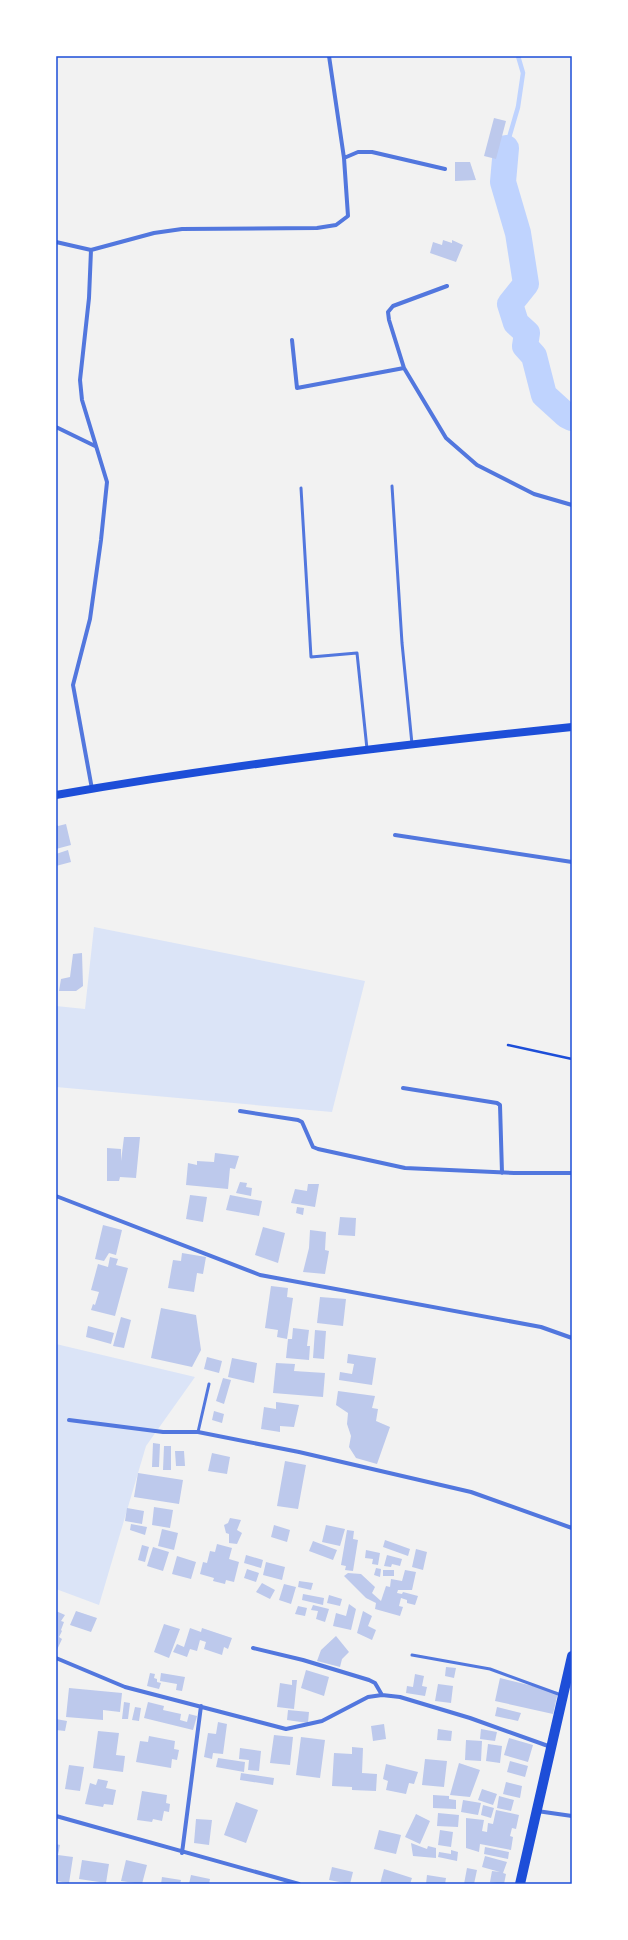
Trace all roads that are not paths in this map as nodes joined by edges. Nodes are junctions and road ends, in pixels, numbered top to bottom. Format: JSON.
{"nodes":[{"id":1,"x":329,"y":56,"type":"edge"},
{"id":2,"x":344,"y":158,"type":"junction"},
{"id":3,"x":445,"y":169,"type":"dead end"},
{"id":4,"x":56,"y":242,"type":"edge"},
{"id":5,"x":91,"y":250,"type":"junction"},
{"id":6,"x":447,"y":286,"type":"dead end"},
{"id":7,"x":292,"y":340,"type":"dead end"},
{"id":8,"x":404,"y":368,"type":"junction"},
{"id":9,"x":56,"y":427,"type":"edge"},
{"id":10,"x":95,"y":446,"type":"junction"},
{"id":11,"x":392,"y":486,"type":"dead end"},
{"id":12,"x":301,"y":488,"type":"dead end"},
{"id":13,"x":572,"y":504,"type":"edge"},
{"id":14,"x":572,"y":727,"type":"edge"},
{"id":15,"x":412,"y":744,"type":"junction"},
{"id":16,"x":367,"y":749,"type":"junction"},
{"id":17,"x":92,"y":789,"type":"junction"},
{"id":18,"x":56,"y":795,"type":"edge"},
{"id":19,"x":395,"y":835,"type":"dead end"},
{"id":20,"x":572,"y":862,"type":"edge"},
{"id":21,"x":403,"y":1088,"type":"dead end"},
{"id":22,"x":240,"y":1111,"type":"dead end"},
{"id":23,"x":502,"y":1172,"type":"junction"},
{"id":24,"x":572,"y":1173,"type":"edge"},
{"id":25,"x":56,"y":1196,"type":"edge"},
{"id":26,"x":572,"y":1338,"type":"edge"},
{"id":27,"x":208,"y":1384,"type":"dead end"},
{"id":28,"x":69,"y":1420,"type":"dead end"},
{"id":29,"x":198,"y":1432,"type":"junction"},
{"id":30,"x":572,"y":1528,"type":"edge"},
{"id":31,"x":253,"y":1648,"type":"dead end"},
{"id":32,"x":412,"y":1654,"type":"dead end"},
{"id":33,"x":572,"y":1656,"type":"edge"},
{"id":34,"x":56,"y":1658,"type":"edge"},
{"id":35,"x":382,"y":1695,"type":"junction"},
{"id":36,"x":563,"y":1696,"type":"junction"},
{"id":37,"x":201,"y":1706,"type":"junction"},
{"id":38,"x":551,"y":1748,"type":"junction"},
{"id":39,"x":537,"y":1810,"type":"junction"},
{"id":40,"x":56,"y":1816,"type":"edge"},
{"id":41,"x":572,"y":1816,"type":"edge"},
{"id":42,"x":182,"y":1852,"type":"junction"},
{"id":43,"x":299,"y":1884,"type":"edge"},
{"id":44,"x":520,"y":1884,"type":"edge"}],
"edges":[{"from":1,"to":2,"type":"street"},
{"from":2,"to":3,"type":"street"},
{"from":2,"to":5,"type":"street"},
{"from":4,"to":5,"type":"street"},
{"from":5,"to":10,"type":"street"},
{"from":6,"to":8,"type":"street"},
{"from":7,"to":8,"type":"street"},
{"from":8,"to":13,"type":"street"},
{"from":9,"to":10,"type":"street"},
{"from":10,"to":17,"type":"street"},
{"from":11,"to":15,"type":"lane"},
{"from":12,"to":16,"type":"lane"},
{"from":14,"to":15,"type":"main road"},
{"from":15,"to":16,"type":"main road"},
{"from":16,"to":17,"type":"main road"},
{"from":17,"to":18,"type":"main road"},
{"from":19,"to":20,"type":"street"},
{"from":21,"to":23,"type":"street"},
{"from":22,"to":23,"type":"street"},
{"from":23,"to":24,"type":"street"},
{"from":25,"to":26,"type":"street"},
{"from":27,"to":29,"type":"lane"},
{"from":28,"to":29,"type":"street"},
{"from":29,"to":30,"type":"street"},
{"from":31,"to":35,"type":"street"},
{"from":32,"to":36,"type":"lane"},
{"from":33,"to":36,"type":"main road"},
{"from":34,"to":37,"type":"street"},
{"from":35,"to":37,"type":"street"},
{"from":35,"to":38,"type":"street"},
{"from":36,"to":38,"type":"main road"},
{"from":37,"to":42,"type":"street"},
{"from":38,"to":39,"type":"main road"},
{"from":39,"to":41,"type":"street"},
{"from":39,"to":44,"type":"main road"},
{"from":40,"to":42,"type":"street"},
{"from":42,"to":43,"type":"street"}]}
